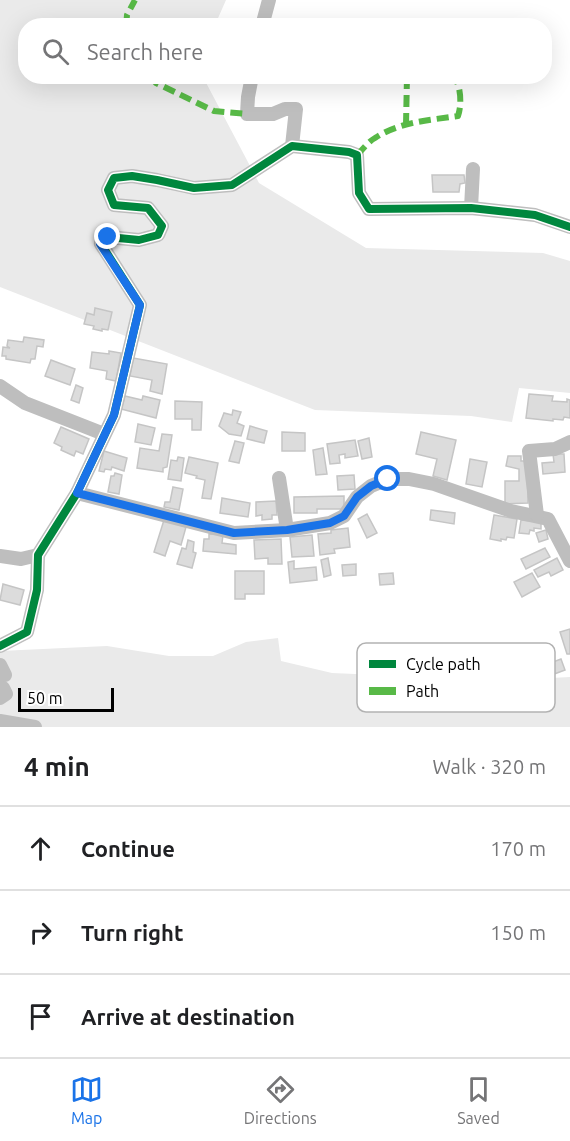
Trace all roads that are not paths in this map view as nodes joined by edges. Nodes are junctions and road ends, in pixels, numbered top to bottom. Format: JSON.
{"nodes":[{"id":1,"x":269,"y":0,"type":"edge"},
{"id":2,"x":264,"y":18,"type":"edge"},
{"id":3,"x":250,"y":84,"type":"edge"},
{"id":4,"x":292,"y":147,"type":"junction"},
{"id":5,"x":473,"y":169,"type":"dead end"},
{"id":6,"x":471,"y":208,"type":"junction"},
{"id":7,"x":570,"y":227,"type":"edge"},
{"id":8,"x":0,"y":386,"type":"edge"},
{"id":9,"x":104,"y":434,"type":"junction"},
{"id":10,"x":570,"y":442,"type":"edge"},
{"id":11,"x":279,"y":478,"type":"dead end"},
{"id":12,"x":77,"y":493,"type":"junction"},
{"id":13,"x":537,"y":515,"type":"junction"},
{"id":14,"x":287,"y":530,"type":"junction"},
{"id":15,"x":38,"y":555,"type":"junction"},
{"id":16,"x":0,"y":556,"type":"edge"},
{"id":17,"x":570,"y":561,"type":"edge"},
{"id":18,"x":0,"y":646,"type":"edge"},
{"id":19,"x":0,"y":665,"type":"edge"},
{"id":20,"x":0,"y":675,"type":"edge"},
{"id":21,"x":0,"y":688,"type":"edge"},
{"id":22,"x":0,"y":698,"type":"edge"},
{"id":23,"x":0,"y":721,"type":"edge"},
{"id":24,"x":35,"y":727,"type":"edge"}],
"edges":[{"from":1,"to":2,"type":"street"},
{"from":3,"to":4,"type":"street"},
{"from":4,"to":6,"type":"street"},
{"from":4,"to":9,"type":"street"},
{"from":5,"to":6,"type":"street"},
{"from":6,"to":7,"type":"street"},
{"from":8,"to":9,"type":"street"},
{"from":9,"to":12,"type":"street"},
{"from":10,"to":13,"type":"street"},
{"from":11,"to":14,"type":"street"},
{"from":12,"to":14,"type":"street"},
{"from":12,"to":15,"type":"street"},
{"from":13,"to":14,"type":"street"},
{"from":13,"to":17,"type":"street"},
{"from":15,"to":16,"type":"street"},
{"from":15,"to":18,"type":"street"},
{"from":19,"to":20,"type":"street"},
{"from":21,"to":22,"type":"street"},
{"from":23,"to":24,"type":"street"}]}
